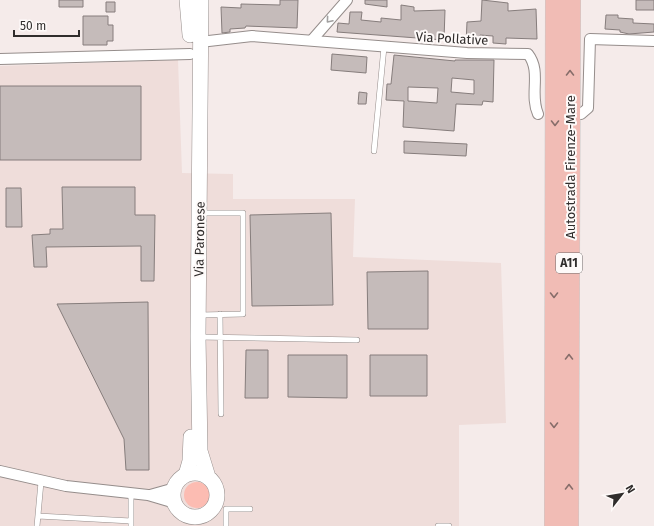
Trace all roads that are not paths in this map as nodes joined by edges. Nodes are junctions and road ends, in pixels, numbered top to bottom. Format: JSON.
{"nodes":[{"id":1,"x":187,"y":0,"type":"edge"},
{"id":2,"x":201,"y":0,"type":"edge"},
{"id":3,"x":347,"y":0,"type":"edge"},
{"id":4,"x":555,"y":0,"type":"edge"},
{"id":5,"x":571,"y":0,"type":"edge"},
{"id":6,"x":312,"y":40,"type":"junction"},
{"id":7,"x":654,"y":41,"type":"edge"},
{"id":8,"x":200,"y":42,"type":"junction"},
{"id":9,"x":384,"y":47,"type":"junction"},
{"id":10,"x":190,"y":54,"type":"junction"},
{"id":11,"x":0,"y":59,"type":"edge"},
{"id":12,"x":538,"y":114,"type":"dead end"},
{"id":13,"x":581,"y":114,"type":"dead end"},
{"id":14,"x":374,"y":151,"type":"dead end"},
{"id":15,"x":200,"y":213,"type":"junction"},
{"id":16,"x":220,"y":314,"type":"junction"},
{"id":17,"x":198,"y":315,"type":"junction"},
{"id":18,"x":198,"y":336,"type":"junction"},
{"id":19,"x":220,"y":338,"type":"junction"},
{"id":20,"x":357,"y":340,"type":"dead end"},
{"id":21,"x":221,"y":414,"type":"dead end"},
{"id":22,"x":0,"y":471,"type":"edge"},
{"id":23,"x":186,"y":475,"type":"junction"},
{"id":24,"x":208,"y":476,"type":"junction"},
{"id":25,"x":41,"y":482,"type":"junction"},
{"id":26,"x":132,"y":494,"type":"junction"},
{"id":27,"x":148,"y":495,"type":"junction"},
{"id":28,"x":175,"y":495,"type":"junction"},
{"id":29,"x":250,"y":509,"type":"dead end"},
{"id":30,"x":38,"y":516,"type":"junction"},
{"id":31,"x":187,"y":520,"type":"edge"},
{"id":32,"x":202,"y":521,"type":"edge"},
{"id":33,"x":131,"y":523,"type":"edge"},
{"id":34,"x":37,"y":526,"type":"edge"},
{"id":35,"x":226,"y":526,"type":"edge"},
{"id":36,"x":438,"y":526,"type":"edge"},
{"id":37,"x":449,"y":526,"type":"edge"},
{"id":38,"x":554,"y":526,"type":"edge"},
{"id":39,"x":569,"y":526,"type":"edge"}],
"edges":[{"from":1,"to":10,"type":"main road","name":"Via Paronese"},
{"from":2,"to":8,"type":"main road","name":"Via Paronese"},
{"from":3,"to":6,"type":"street","one_way":true},
{"from":4,"to":38,"type":"highway","name":"Autostrada Firenze-Mare","number":"A11","one_way":true},
{"from":39,"to":5,"type":"highway","name":"Autostrada Firenze-Mare","number":"A11","one_way":true},
{"from":6,"to":8,"type":"street","name":"Via Pollative"},
{"from":6,"to":9,"type":"street","name":"Via Pollative"},
{"from":7,"to":13,"type":"street"},
{"from":8,"to":15,"type":"main road","name":"Via Paronese"},
{"from":9,"to":12,"type":"street","name":"Via Pollative"},
{"from":9,"to":14,"type":"lane"},
{"from":10,"to":11,"type":"street"},
{"from":10,"to":23,"type":"main road","name":"Via Paronese"},
{"from":15,"to":16,"type":"lane"},
{"from":15,"to":17,"type":"main road","name":"Via Paronese"},
{"from":16,"to":17,"type":"lane"},
{"from":16,"to":19,"type":"lane"},
{"from":17,"to":18,"type":"main road","name":"Via Paronese"},
{"from":18,"to":19,"type":"lane"},
{"from":18,"to":24,"type":"main road","name":"Via Paronese"},
{"from":19,"to":20,"type":"lane"},
{"from":19,"to":21,"type":"lane"},
{"from":22,"to":25,"type":"street"},
{"from":23,"to":24,"type":"main road"},
{"from":23,"to":28,"type":"main road","name":"Via Paronese"},
{"from":24,"to":32,"type":"main road","name":"Via Paronese"},
{"from":25,"to":26,"type":"street"},
{"from":25,"to":30,"type":"lane"},
{"from":26,"to":27,"type":"street"},
{"from":26,"to":33,"type":"lane"},
{"from":27,"to":28,"type":"street"},
{"from":27,"to":28,"type":"street"},
{"from":28,"to":31,"type":"main road","name":"Via Paronese"},
{"from":29,"to":35,"type":"lane"},
{"from":30,"to":33,"type":"lane"},
{"from":30,"to":34,"type":"lane"},
{"from":31,"to":32,"type":"main road","name":"Via Paronese"},
{"from":36,"to":37,"type":"lane"}]}
